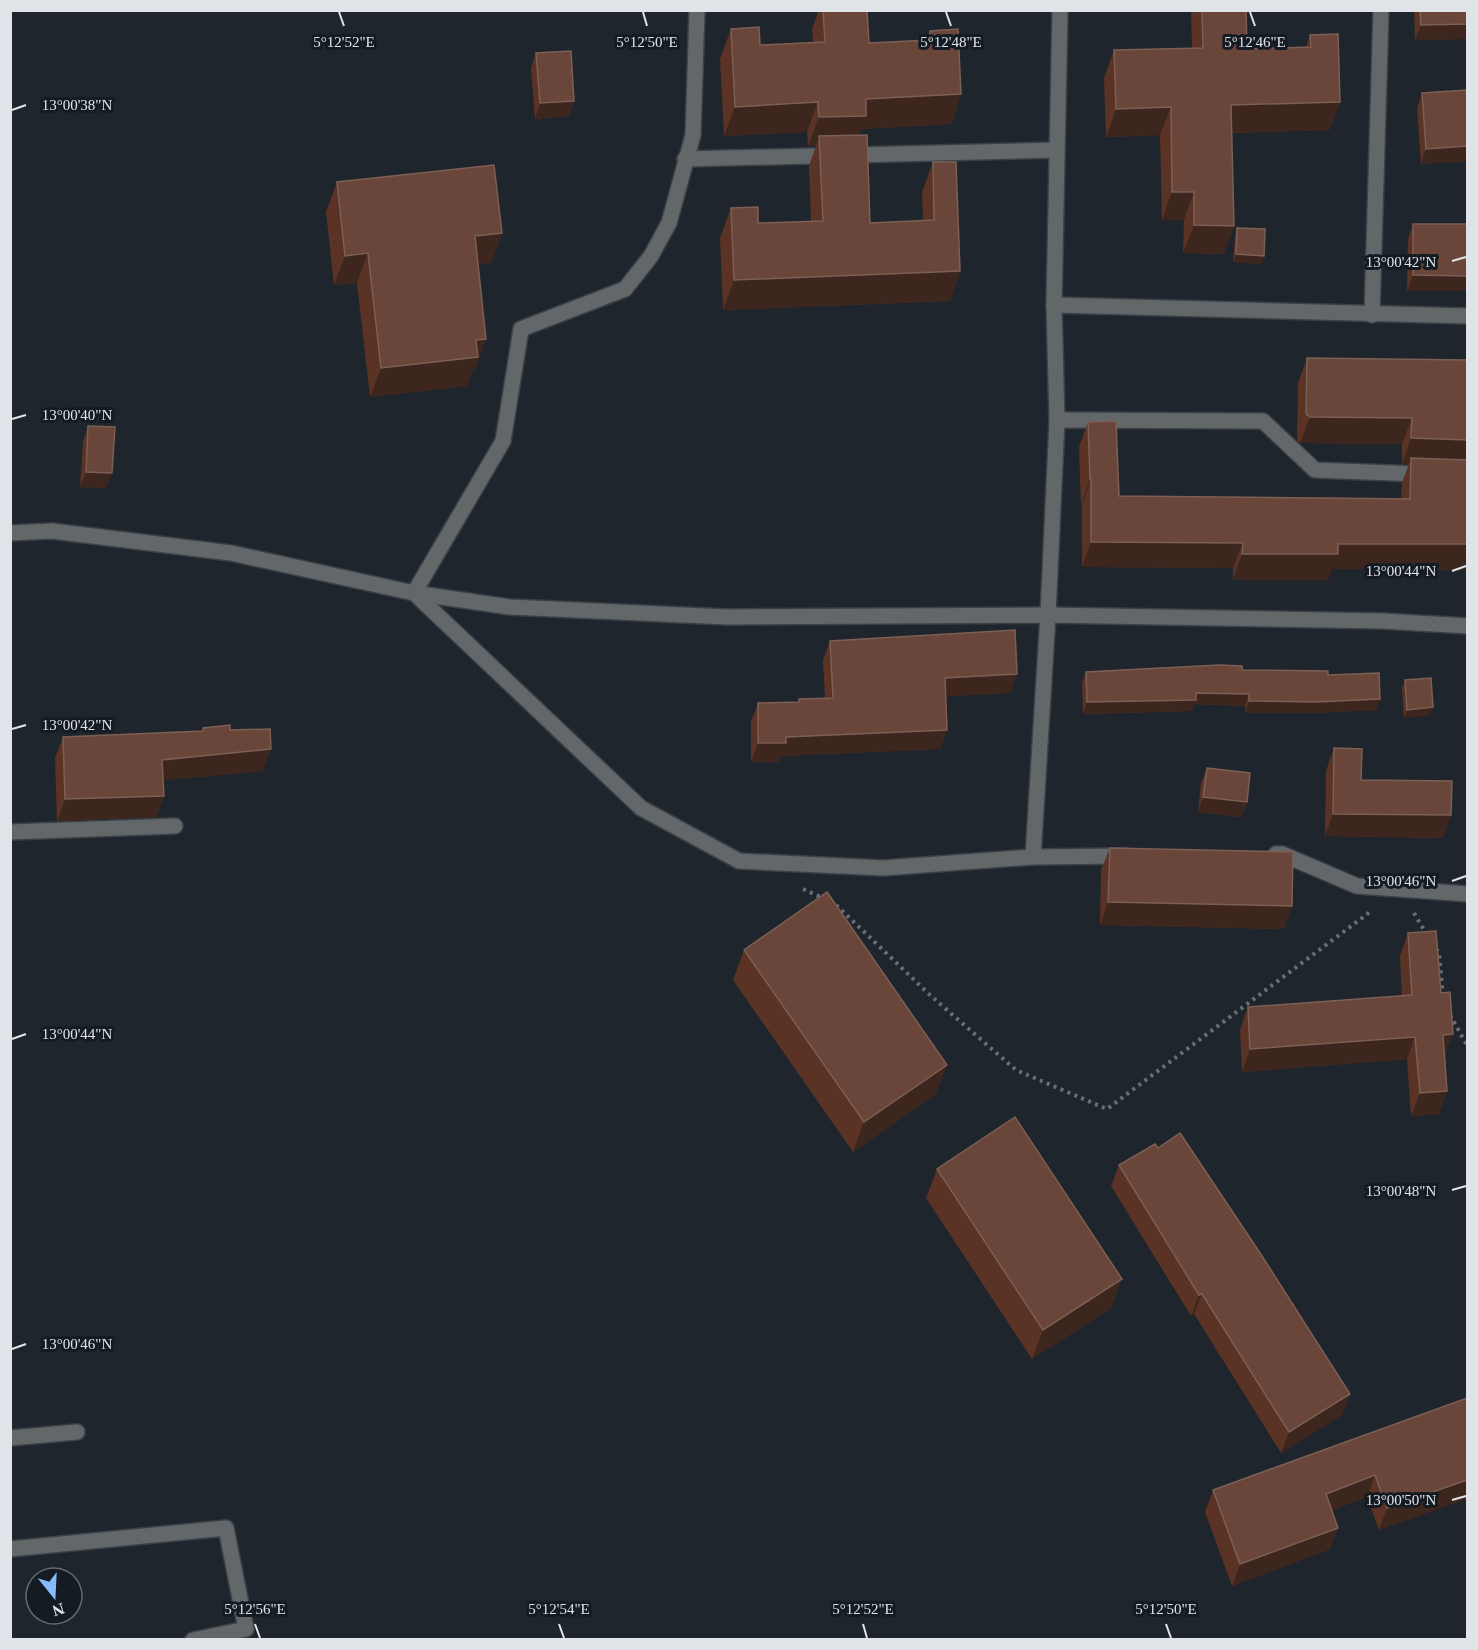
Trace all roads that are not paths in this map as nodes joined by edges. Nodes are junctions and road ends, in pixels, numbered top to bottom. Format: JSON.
{"nodes":[{"id":1,"x":697,"y":10,"type":"edge"},
{"id":2,"x":1060,"y":10,"type":"edge"},
{"id":3,"x":1381,"y":10,"type":"edge"},
{"id":4,"x":1056,"y":150,"type":"junction"},
{"id":5,"x":686,"y":159,"type":"junction"},
{"id":6,"x":1054,"y":305,"type":"junction"},
{"id":7,"x":1372,"y":315,"type":"junction"},
{"id":8,"x":1467,"y":316,"type":"edge"},
{"id":9,"x":1057,"y":420,"type":"junction"},
{"id":10,"x":1467,"y":476,"type":"edge"},
{"id":11,"x":10,"y":533,"type":"edge"},
{"id":12,"x":414,"y":593,"type":"junction"},
{"id":13,"x":1048,"y":615,"type":"junction"},
{"id":14,"x":1467,"y":626,"type":"edge"},
{"id":15,"x":175,"y":826,"type":"dead end"},
{"id":16,"x":10,"y":831,"type":"edge"},
{"id":17,"x":1258,"y":854,"type":"edge"},
{"id":18,"x":1140,"y":856,"type":"edge"},
{"id":19,"x":1033,"y":857,"type":"junction"},
{"id":20,"x":1467,"y":894,"type":"edge"},
{"id":21,"x":77,"y":1432,"type":"dead end"},
{"id":22,"x":10,"y":1438,"type":"edge"},
{"id":23,"x":10,"y":1549,"type":"edge"},
{"id":24,"x":193,"y":1640,"type":"edge"}],
"edges":[{"from":1,"to":5,"type":"street"},
{"from":2,"to":4,"type":"street"},
{"from":3,"to":7,"type":"street"},
{"from":4,"to":5,"type":"street"},
{"from":4,"to":6,"type":"street"},
{"from":5,"to":12,"type":"street"},
{"from":6,"to":7,"type":"street"},
{"from":6,"to":9,"type":"street"},
{"from":7,"to":8,"type":"street"},
{"from":9,"to":10,"type":"street"},
{"from":9,"to":13,"type":"street"},
{"from":11,"to":12,"type":"street"},
{"from":12,"to":13,"type":"street"},
{"from":12,"to":19,"type":"street"},
{"from":13,"to":14,"type":"street"},
{"from":13,"to":19,"type":"street"},
{"from":15,"to":16,"type":"street"},
{"from":17,"to":20,"type":"street"},
{"from":18,"to":19,"type":"street"},
{"from":21,"to":22,"type":"street"},
{"from":23,"to":24,"type":"street"}]}
